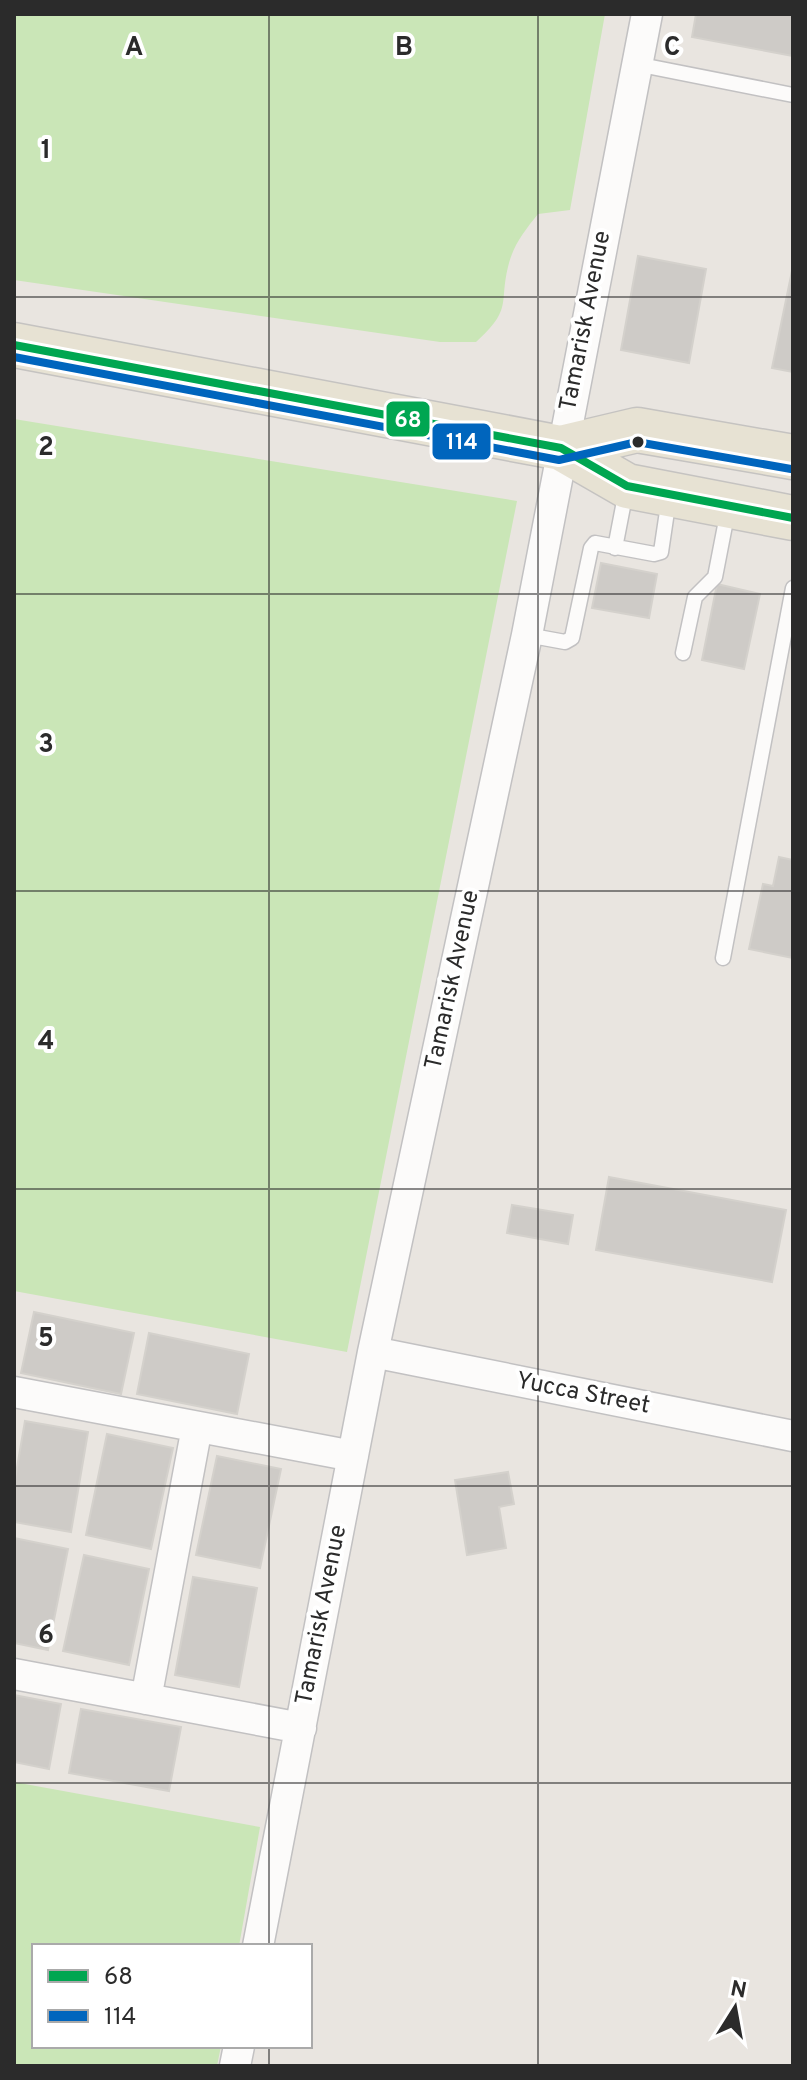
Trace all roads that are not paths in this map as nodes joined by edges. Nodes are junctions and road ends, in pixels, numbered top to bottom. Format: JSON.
{"nodes":[{"id":1,"x":647,"y":14,"type":"edge"},
{"id":2,"x":636,"y":64,"type":"junction"},
{"id":3,"x":793,"y":95,"type":"edge"},
{"id":4,"x":14,"y":345,"type":"edge"},
{"id":5,"x":561,"y":448,"type":"junction"},
{"id":6,"x":793,"y":457,"type":"edge"},
{"id":7,"x":627,"y":486,"type":"junction"},
{"id":8,"x":669,"y":495,"type":"junction"},
{"id":9,"x":729,"y":506,"type":"junction"},
{"id":10,"x":793,"y":518,"type":"edge"},
{"id":11,"x":615,"y":548,"type":"junction"},
{"id":12,"x":792,"y":598,"type":"edge"},
{"id":13,"x":527,"y":635,"type":"junction"},
{"id":14,"x":683,"y":653,"type":"dead end"},
{"id":15,"x":723,"y":958,"type":"dead end"},
{"id":16,"x":373,"y":1352,"type":"junction"},
{"id":17,"x":14,"y":1392,"type":"edge"},
{"id":18,"x":197,"y":1427,"type":"junction"},
{"id":19,"x":793,"y":1436,"type":"edge"},
{"id":20,"x":353,"y":1456,"type":"junction"},
{"id":21,"x":14,"y":1674,"type":"edge"},
{"id":22,"x":146,"y":1699,"type":"junction"},
{"id":23,"x":301,"y":1728,"type":"junction"},
{"id":24,"x":258,"y":1944,"type":"edge"}],
"edges":[{"from":1,"to":2,"type":"street","name":"Tamarisk Avenue"},
{"from":2,"to":3,"type":"lane"},
{"from":2,"to":5,"type":"street","name":"Tamarisk Avenue"},
{"from":4,"to":5,"type":"main road"},
{"from":5,"to":6,"type":"main road"},
{"from":5,"to":7,"type":"main road"},
{"from":5,"to":13,"type":"street","name":"Tamarisk Avenue"},
{"from":7,"to":8,"type":"main road"},
{"from":7,"to":11,"type":"lane"},
{"from":8,"to":9,"type":"main road"},
{"from":8,"to":11,"type":"lane"},
{"from":9,"to":10,"type":"main road"},
{"from":9,"to":14,"type":"lane"},
{"from":11,"to":13,"type":"lane"},
{"from":12,"to":15,"type":"lane"},
{"from":13,"to":16,"type":"street","name":"Tamarisk Avenue"},
{"from":16,"to":19,"type":"street","name":"Yucca Street"},
{"from":16,"to":20,"type":"street","name":"Tamarisk Avenue"},
{"from":17,"to":18,"type":"street"},
{"from":18,"to":20,"type":"street"},
{"from":18,"to":22,"type":"street"},
{"from":20,"to":23,"type":"street","name":"Tamarisk Avenue"},
{"from":21,"to":22,"type":"street"},
{"from":22,"to":23,"type":"street"},
{"from":23,"to":24,"type":"street","name":"Tamarisk Avenue"}]}
